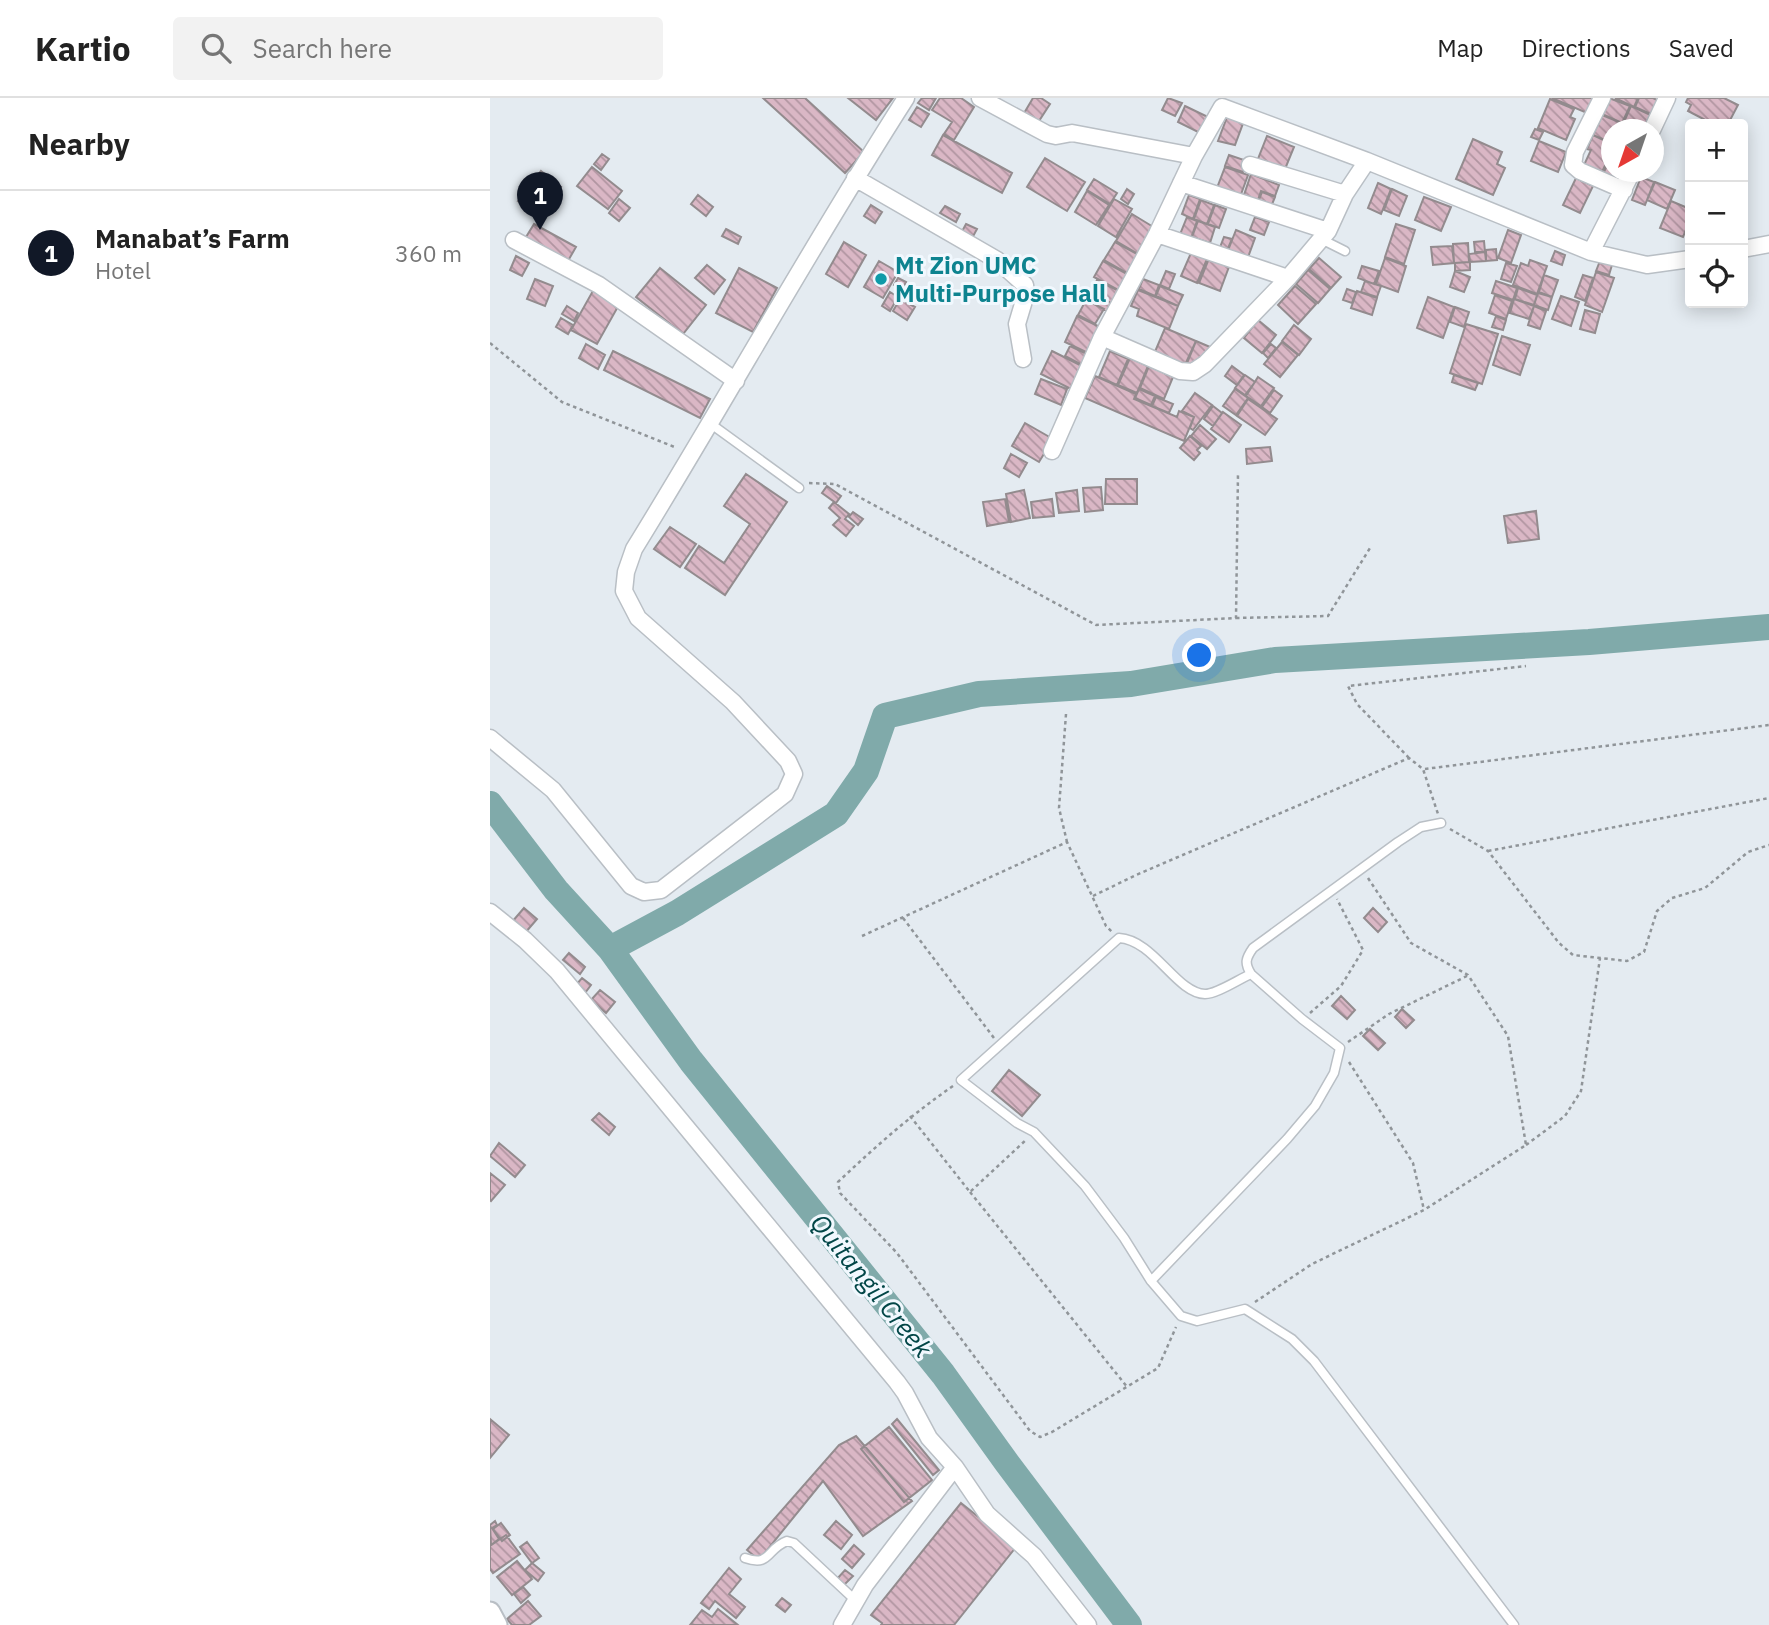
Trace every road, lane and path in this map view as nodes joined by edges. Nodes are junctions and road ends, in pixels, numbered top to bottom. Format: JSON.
{"nodes":[{"id":1,"x":906,"y":98,"type":"edge"},
{"id":2,"x":980,"y":98,"type":"edge"},
{"id":3,"x":1208,"y":98,"type":"edge"},
{"id":4,"x":1602,"y":98,"type":"edge"},
{"id":5,"x":1667,"y":98,"type":"edge"},
{"id":6,"x":1222,"y":107,"type":"junction"},
{"id":7,"x":1657,"y":119,"type":"edge"},
{"id":8,"x":1194,"y":156,"type":"junction"},
{"id":9,"x":1367,"y":161,"type":"junction"},
{"id":10,"x":1250,"y":165,"type":"dead end"},
{"id":11,"x":855,"y":178,"type":"junction"},
{"id":12,"x":1628,"y":182,"type":"edge"},
{"id":13,"x":1181,"y":183,"type":"junction"},
{"id":14,"x":1624,"y":190,"type":"junction"},
{"id":15,"x":1345,"y":194,"type":"junction"},
{"id":16,"x":1157,"y":233,"type":"junction"},
{"id":17,"x":1325,"y":235,"type":"junction"},
{"id":18,"x":514,"y":240,"type":"dead end"},
{"id":19,"x":1769,"y":244,"type":"edge"},
{"id":20,"x":1748,"y":248,"type":"edge"},
{"id":21,"x":1345,"y":251,"type":"dead end"},
{"id":22,"x":1591,"y":252,"type":"junction"},
{"id":23,"x":1685,"y":261,"type":"edge"},
{"id":24,"x":1288,"y":278,"type":"junction"},
{"id":25,"x":1102,"y":337,"type":"junction"},
{"id":26,"x":490,"y":343,"type":"edge"},
{"id":27,"x":1023,"y":359,"type":"dead end"},
{"id":28,"x":736,"y":381,"type":"junction"},
{"id":29,"x":710,"y":424,"type":"junction"},
{"id":30,"x":1052,"y":451,"type":"dead end"},
{"id":31,"x":692,"y":454,"type":"junction"},
{"id":32,"x":1238,"y":473,"type":"dead end"},
{"id":33,"x":799,"y":488,"type":"joint"},
{"id":34,"x":1370,"y":548,"type":"dead end"},
{"id":35,"x":1236,"y":618,"type":"junction"},
{"id":36,"x":1526,"y":666,"type":"dead end"},
{"id":37,"x":1066,"y":714,"type":"dead end"},
{"id":38,"x":1769,"y":725,"type":"edge"},
{"id":39,"x":490,"y":738,"type":"edge"},
{"id":40,"x":1409,"y":758,"type":"junction"},
{"id":41,"x":1423,"y":769,"type":"junction"},
{"id":42,"x":1769,"y":798,"type":"edge"},
{"id":43,"x":1441,"y":823,"type":"junction"},
{"id":44,"x":1067,"y":842,"type":"junction"},
{"id":45,"x":1769,"y":845,"type":"edge"},
{"id":46,"x":1488,"y":851,"type":"junction"},
{"id":47,"x":1362,"y":870,"type":"junction"},
{"id":48,"x":1333,"y":890,"type":"junction"},
{"id":49,"x":1093,"y":895,"type":"junction"},
{"id":50,"x":490,"y":912,"type":"edge"},
{"id":51,"x":903,"y":918,"type":"junction"},
{"id":52,"x":862,"y":936,"type":"dead end"},
{"id":53,"x":1119,"y":938,"type":"junction"},
{"id":54,"x":1600,"y":958,"type":"junction"},
{"id":55,"x":1251,"y":974,"type":"junction"},
{"id":56,"x":1468,"y":975,"type":"junction"},
{"id":57,"x":1302,"y":1019,"type":"junction"},
{"id":58,"x":998,"y":1044,"type":"junction"},
{"id":59,"x":1339,"y":1048,"type":"junction"},
{"id":60,"x":961,"y":1080,"type":"junction"},
{"id":61,"x":910,"y":1116,"type":"junction"},
{"id":62,"x":1034,"y":1132,"type":"junction"},
{"id":63,"x":1526,"y":1145,"type":"junction"},
{"id":64,"x":970,"y":1192,"type":"junction"},
{"id":65,"x":1424,"y":1210,"type":"junction"},
{"id":66,"x":1151,"y":1281,"type":"junction"},
{"id":67,"x":1245,"y":1309,"type":"junction"},
{"id":68,"x":1181,"y":1316,"type":"junction"},
{"id":69,"x":1128,"y":1388,"type":"junction"},
{"id":70,"x":955,"y":1467,"type":"junction"},
{"id":71,"x":745,"y":1559,"type":"dead end"},
{"id":72,"x":855,"y":1600,"type":"junction"},
{"id":73,"x":490,"y":1612,"type":"edge"},
{"id":74,"x":497,"y":1625,"type":"edge"},
{"id":75,"x":842,"y":1625,"type":"edge"},
{"id":76,"x":1088,"y":1625,"type":"edge"},
{"id":77,"x":1514,"y":1625,"type":"edge"}],
"edges":[{"from":1,"to":11,"type":"street"},
{"from":2,"to":8,"type":"street"},
{"from":3,"to":6,"type":"street"},
{"from":4,"to":14,"type":"street"},
{"from":5,"to":7,"type":"street"},
{"from":6,"to":8,"type":"street"},
{"from":6,"to":9,"type":"street"},
{"from":8,"to":13,"type":"street"},
{"from":9,"to":15,"type":"street"},
{"from":9,"to":22,"type":"street"},
{"from":10,"to":15,"type":"street"},
{"from":11,"to":27,"type":"street"},
{"from":11,"to":28,"type":"street"},
{"from":12,"to":14,"type":"street"},
{"from":13,"to":16,"type":"street"},
{"from":13,"to":17,"type":"street"},
{"from":14,"to":22,"type":"street"},
{"from":15,"to":17,"type":"street"},
{"from":16,"to":24,"type":"street"},
{"from":16,"to":25,"type":"street"},
{"from":17,"to":21,"type":"lane"},
{"from":17,"to":24,"type":"street"},
{"from":18,"to":28,"type":"street"},
{"from":19,"to":20,"type":"street"},
{"from":22,"to":23,"type":"street"},
{"from":24,"to":25,"type":"street"},
{"from":25,"to":30,"type":"street"},
{"from":26,"to":31,"type":"path"},
{"from":28,"to":29,"type":"street"},
{"from":29,"to":31,"type":"street"},
{"from":29,"to":33,"type":"lane"},
{"from":31,"to":39,"type":"street"},
{"from":32,"to":35,"type":"path"},
{"from":33,"to":35,"type":"path"},
{"from":34,"to":35,"type":"path"},
{"from":36,"to":40,"type":"path"},
{"from":37,"to":44,"type":"path"},
{"from":38,"to":41,"type":"path"},
{"from":40,"to":41,"type":"path"},
{"from":40,"to":49,"type":"path"},
{"from":41,"to":43,"type":"path"},
{"from":42,"to":46,"type":"path"},
{"from":43,"to":46,"type":"path"},
{"from":43,"to":47,"type":"lane"},
{"from":44,"to":49,"type":"path"},
{"from":44,"to":51,"type":"path"},
{"from":45,"to":54,"type":"path"},
{"from":46,"to":54,"type":"path"},
{"from":47,"to":48,"type":"lane"},
{"from":47,"to":56,"type":"path"},
{"from":48,"to":55,"type":"lane"},
{"from":48,"to":57,"type":"path"},
{"from":49,"to":53,"type":"path"},
{"from":50,"to":70,"type":"street"},
{"from":51,"to":52,"type":"path"},
{"from":51,"to":58,"type":"path"},
{"from":53,"to":55,"type":"lane"},
{"from":53,"to":58,"type":"lane"},
{"from":54,"to":63,"type":"path"},
{"from":55,"to":57,"type":"lane"},
{"from":56,"to":59,"type":"path"},
{"from":56,"to":63,"type":"path"},
{"from":57,"to":59,"type":"lane"},
{"from":58,"to":60,"type":"lane"},
{"from":59,"to":65,"type":"path"},
{"from":59,"to":66,"type":"lane"},
{"from":60,"to":61,"type":"path"},
{"from":60,"to":62,"type":"lane"},
{"from":61,"to":64,"type":"path"},
{"from":61,"to":69,"type":"path"},
{"from":62,"to":64,"type":"path"},
{"from":62,"to":66,"type":"lane"},
{"from":63,"to":65,"type":"path"},
{"from":64,"to":69,"type":"path"},
{"from":65,"to":67,"type":"path"},
{"from":66,"to":68,"type":"lane"},
{"from":67,"to":68,"type":"lane"},
{"from":67,"to":77,"type":"lane"},
{"from":68,"to":69,"type":"path"},
{"from":70,"to":72,"type":"street"},
{"from":70,"to":76,"type":"street"},
{"from":71,"to":72,"type":"lane"},
{"from":72,"to":75,"type":"street"},
{"from":73,"to":74,"type":"street"}]}
